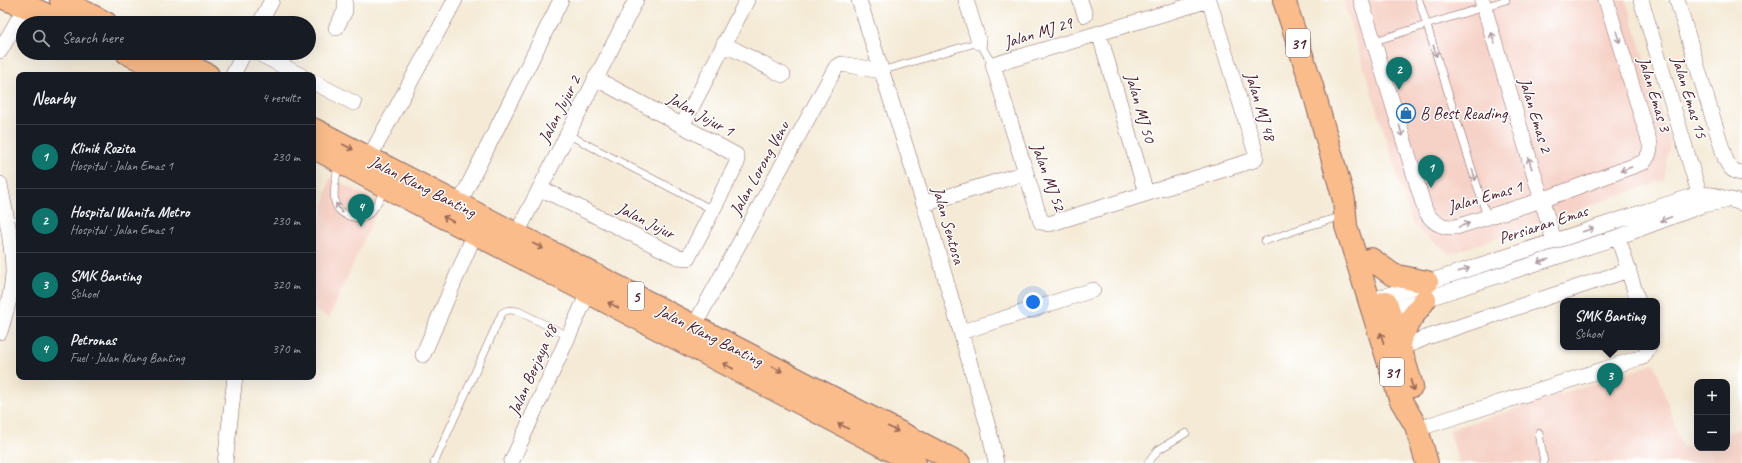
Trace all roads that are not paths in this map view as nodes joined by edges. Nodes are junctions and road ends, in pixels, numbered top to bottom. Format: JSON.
{"nodes":[{"id":1,"x":61,"y":0,"type":"edge"},
{"id":2,"x":272,"y":0,"type":"edge"},
{"id":3,"x":345,"y":0,"type":"edge"},
{"id":4,"x":455,"y":0,"type":"edge"},
{"id":5,"x":561,"y":0,"type":"edge"},
{"id":6,"x":636,"y":0,"type":"edge"},
{"id":7,"x":747,"y":0,"type":"edge"},
{"id":8,"x":859,"y":0,"type":"edge"},
{"id":9,"x":966,"y":0,"type":"edge"},
{"id":10,"x":1080,"y":0,"type":"edge"},
{"id":11,"x":1209,"y":0,"type":"edge"},
{"id":12,"x":1284,"y":0,"type":"edge"},
{"id":13,"x":1362,"y":0,"type":"edge"},
{"id":14,"x":1419,"y":0,"type":"edge"},
{"id":15,"x":1506,"y":0,"type":"edge"},
{"id":16,"x":1606,"y":0,"type":"edge"},
{"id":17,"x":1641,"y":0,"type":"edge"},
{"id":18,"x":1677,"y":0,"type":"edge"},
{"id":19,"x":17,"y":3,"type":"edge"},
{"id":20,"x":1483,"y":4,"type":"edge"},
{"id":21,"x":1085,"y":15,"type":"dead end"},
{"id":22,"x":48,"y":16,"type":"edge"},
{"id":23,"x":92,"y":16,"type":"edge"},
{"id":24,"x":264,"y":16,"type":"edge"},
{"id":25,"x":1427,"y":25,"type":"junction"},
{"id":26,"x":336,"y":28,"type":"dead end"},
{"id":27,"x":1099,"y":33,"type":"junction"},
{"id":28,"x":979,"y":42,"type":"junction"},
{"id":29,"x":1375,"y":42,"type":"junction"},
{"id":30,"x":724,"y":44,"type":"junction"},
{"id":31,"x":0,"y":51,"type":"edge"},
{"id":32,"x":141,"y":60,"type":"edge"},
{"id":33,"x":179,"y":60,"type":"edge"},
{"id":34,"x":240,"y":60,"type":"edge"},
{"id":35,"x":271,"y":60,"type":"edge"},
{"id":36,"x":993,"y":66,"type":"junction"},
{"id":37,"x":881,"y":71,"type":"junction"},
{"id":38,"x":166,"y":72,"type":"edge"},
{"id":39,"x":202,"y":72,"type":"edge"},
{"id":40,"x":234,"y":72,"type":"edge"},
{"id":41,"x":294,"y":72,"type":"edge"},
{"id":42,"x":783,"y":75,"type":"dead end"},
{"id":43,"x":595,"y":78,"type":"junction"},
{"id":44,"x":316,"y":84,"type":"edge"},
{"id":45,"x":354,"y":103,"type":"dead end"},
{"id":46,"x":682,"y":126,"type":"junction"},
{"id":47,"x":316,"y":131,"type":"edge"},
{"id":48,"x":567,"y":134,"type":"junction"},
{"id":49,"x":316,"y":149,"type":"edge"},
{"id":50,"x":369,"y":158,"type":"junction"},
{"id":51,"x":338,"y":161,"type":"junction"},
{"id":52,"x":1025,"y":173,"type":"junction"},
{"id":53,"x":1742,"y":173,"type":"edge"},
{"id":54,"x":0,"y":184,"type":"edge"},
{"id":55,"x":386,"y":187,"type":"junction"},
{"id":56,"x":540,"y":188,"type":"junction"},
{"id":57,"x":1146,"y":194,"type":"junction"},
{"id":58,"x":1542,"y":200,"type":"junction"},
{"id":59,"x":1701,"y":200,"type":"junction"},
{"id":60,"x":1735,"y":202,"type":"edge"},
{"id":61,"x":459,"y":204,"type":"junction"},
{"id":62,"x":924,"y":204,"type":"junction"},
{"id":63,"x":1345,"y":208,"type":"junction"},
{"id":64,"x":713,"y":210,"type":"junction"},
{"id":65,"x":1487,"y":217,"type":"junction"},
{"id":66,"x":516,"y":235,"type":"junction"},
{"id":67,"x":1618,"y":237,"type":"junction"},
{"id":68,"x":1265,"y":241,"type":"dead end"},
{"id":69,"x":1554,"y":241,"type":"junction"},
{"id":70,"x":471,"y":243,"type":"junction"},
{"id":71,"x":1371,"y":259,"type":"junction"},
{"id":72,"x":1629,"y":270,"type":"junction"},
{"id":73,"x":1092,"y":290,"type":"dead end"},
{"id":74,"x":1426,"y":291,"type":"junction"},
{"id":75,"x":588,"y":293,"type":"junction"},
{"id":76,"x":1637,"y":298,"type":"edge"},
{"id":77,"x":1379,"y":306,"type":"junction"},
{"id":78,"x":694,"y":326,"type":"junction"},
{"id":79,"x":0,"y":332,"type":"edge"},
{"id":80,"x":961,"y":332,"type":"junction"},
{"id":81,"x":568,"y":336,"type":"junction"},
{"id":82,"x":1400,"y":345,"type":"junction"},
{"id":83,"x":1647,"y":350,"type":"edge"},
{"id":84,"x":423,"y":355,"type":"dead end"},
{"id":85,"x":235,"y":380,"type":"edge"},
{"id":86,"x":1416,"y":428,"type":"junction"},
{"id":87,"x":1186,"y":433,"type":"dead end"},
{"id":88,"x":1539,"y":433,"type":"dead end"},
{"id":89,"x":225,"y":463,"type":"edge"},
{"id":90,"x":434,"y":463,"type":"edge"},
{"id":91,"x":511,"y":463,"type":"edge"},
{"id":92,"x":915,"y":463,"type":"edge"},
{"id":93,"x":959,"y":463,"type":"edge"},
{"id":94,"x":996,"y":463,"type":"edge"},
{"id":95,"x":1148,"y":463,"type":"edge"},
{"id":96,"x":1428,"y":463,"type":"edge"},
{"id":97,"x":1544,"y":463,"type":"edge"}],
"edges":[{"from":1,"to":23,"type":"main road"},
{"from":2,"to":24,"type":"street"},
{"from":3,"to":26,"type":"street"},
{"from":4,"to":50,"type":"street"},
{"from":5,"to":61,"type":"street"},
{"from":6,"to":43,"type":"street","name":"Jalan Jujur 2"},
{"from":7,"to":30,"type":"street"},
{"from":8,"to":37,"type":"street","name":"Jalan Sentosa"},
{"from":9,"to":28,"type":"street"},
{"from":10,"to":21,"type":"street"},
{"from":11,"to":27,"type":"street","name":"Jalan MJ 29"},
{"from":11,"to":57,"type":"street","name":"Jalan MJ 48"},
{"from":12,"to":63,"type":"main road","number":"31"},
{"from":13,"to":29,"type":"street","name":"Jalan Emas 1"},
{"from":14,"to":25,"type":"lane"},
{"from":15,"to":20,"type":"lane"},
{"from":16,"to":58,"type":"street","name":"Jalan Emas 3","one_way":true},
{"from":17,"to":59,"type":"street","name":"Jalan Emas 15"},
{"from":18,"to":53,"type":"street"},
{"from":19,"to":22,"type":"main road"},
{"from":19,"to":31,"type":"street"},
{"from":20,"to":25,"type":"lane"},
{"from":58,"to":20,"type":"street","name":"Jalan Emas 2","one_way":true},
{"from":25,"to":29,"type":"lane"},
{"from":25,"to":65,"type":"lane","one_way":true},
{"from":27,"to":36,"type":"street","name":"Jalan MJ 29"},
{"from":27,"to":57,"type":"street","name":"Jalan MJ 50"},
{"from":28,"to":36,"type":"lane"},
{"from":28,"to":37,"type":"lane"},
{"from":29,"to":65,"type":"street","name":"Jalan Emas 1","one_way":true},
{"from":30,"to":42,"type":"street"},
{"from":30,"to":46,"type":"street"},
{"from":32,"to":38,"type":"main road"},
{"from":33,"to":39,"type":"main road"},
{"from":34,"to":40,"type":"street"},
{"from":35,"to":41,"type":"street"},
{"from":36,"to":52,"type":"street","name":"Jalan MJ 52"},
{"from":37,"to":62,"type":"street","name":"Jalan Sentosa"},
{"from":37,"to":78,"type":"street","name":"Jalan Lorong Venu"},
{"from":43,"to":46,"type":"street","name":"Jalan Jujur 1"},
{"from":43,"to":48,"type":"street","name":"Jalan Jujur 2"},
{"from":44,"to":45,"type":"street"},
{"from":46,"to":64,"type":"street","name":"Jalan Jujur 1"},
{"from":47,"to":50,"type":"main road","name":"Jalan Klang Banting","number":"5","one_way":true},
{"from":48,"to":56,"type":"street","name":"Jalan Jujur 2"},
{"from":48,"to":64,"type":"lane"},
{"from":49,"to":51,"type":"main road","name":"Jalan Klang Banting","number":"5"},
{"from":50,"to":61,"type":"main road","name":"Jalan Klang Banting","number":"5"},
{"from":51,"to":55,"type":"main road","name":"Jalan Klang Banting","number":"5"},
{"from":55,"to":51,"type":"lane","one_way":true},
{"from":52,"to":57,"type":"street","name":"Jalan MJ 52"},
{"from":52,"to":62,"type":"street"},
{"from":54,"to":79,"type":"street"},
{"from":70,"to":55,"type":"main road","name":"Jalan Klang Banting","number":"5","one_way":true},
{"from":56,"to":64,"type":"street","name":"Jalan Jujur"},
{"from":56,"to":66,"type":"street","name":"Jalan Jujur 2"},
{"from":58,"to":65,"type":"street","name":"Jalan Emas 1"},
{"from":58,"to":69,"type":"street","name":"Jalan Emas 2"},
{"from":59,"to":60,"type":"street","name":"Persiaran Emas"},
{"from":59,"to":67,"type":"street","name":"Persiaran Emas","one_way":true},
{"from":69,"to":59,"type":"street","name":"Persiaran Emas","one_way":true},
{"from":61,"to":66,"type":"main road","name":"Jalan Klang Banting","number":"5"},
{"from":62,"to":80,"type":"street","name":"Jalan Sentosa"},
{"from":63,"to":68,"type":"lane"},
{"from":63,"to":71,"type":"main road","number":"31"},
{"from":63,"to":77,"type":"main road","number":"31"},
{"from":66,"to":78,"type":"main road","name":"Jalan Klang Banting","number":"5","one_way":true},
{"from":67,"to":72,"type":"street"},
{"from":67,"to":74,"type":"street","name":"Persiaran Emas","one_way":true},
{"from":74,"to":69,"type":"street","name":"Persiaran Emas","one_way":true},
{"from":70,"to":75,"type":"main road","name":"Jalan Klang Banting","number":"5"},
{"from":70,"to":84,"type":"street"},
{"from":71,"to":74,"type":"main road"},
{"from":71,"to":77,"type":"main road","number":"31"},
{"from":72,"to":76,"type":"street"},
{"from":72,"to":82,"type":"street"},
{"from":73,"to":80,"type":"street"},
{"from":74,"to":77,"type":"street","name":"Persiaran Emas"},
{"from":74,"to":82,"type":"main road"},
{"from":75,"to":81,"type":"street","name":"Jalan Berjaya 48"},
{"from":92,"to":75,"type":"main road","name":"Jalan Klang Banting","number":"5","one_way":true},
{"from":77,"to":82,"type":"main road","number":"31"},
{"from":86,"to":77,"type":"main road","number":"31","one_way":true},
{"from":78,"to":93,"type":"main road","name":"Jalan Klang Banting","number":"5","one_way":true},
{"from":80,"to":94,"type":"street","name":"Jalan Sentosa"},
{"from":81,"to":90,"type":"lane"},
{"from":81,"to":91,"type":"street","name":"Jalan Berjaya 48"},
{"from":82,"to":86,"type":"main road","number":"31","one_way":true},
{"from":83,"to":86,"type":"street"},
{"from":85,"to":89,"type":"street"},
{"from":86,"to":96,"type":"main road","number":"31"},
{"from":87,"to":95,"type":"lane"},
{"from":88,"to":97,"type":"lane"}]}
